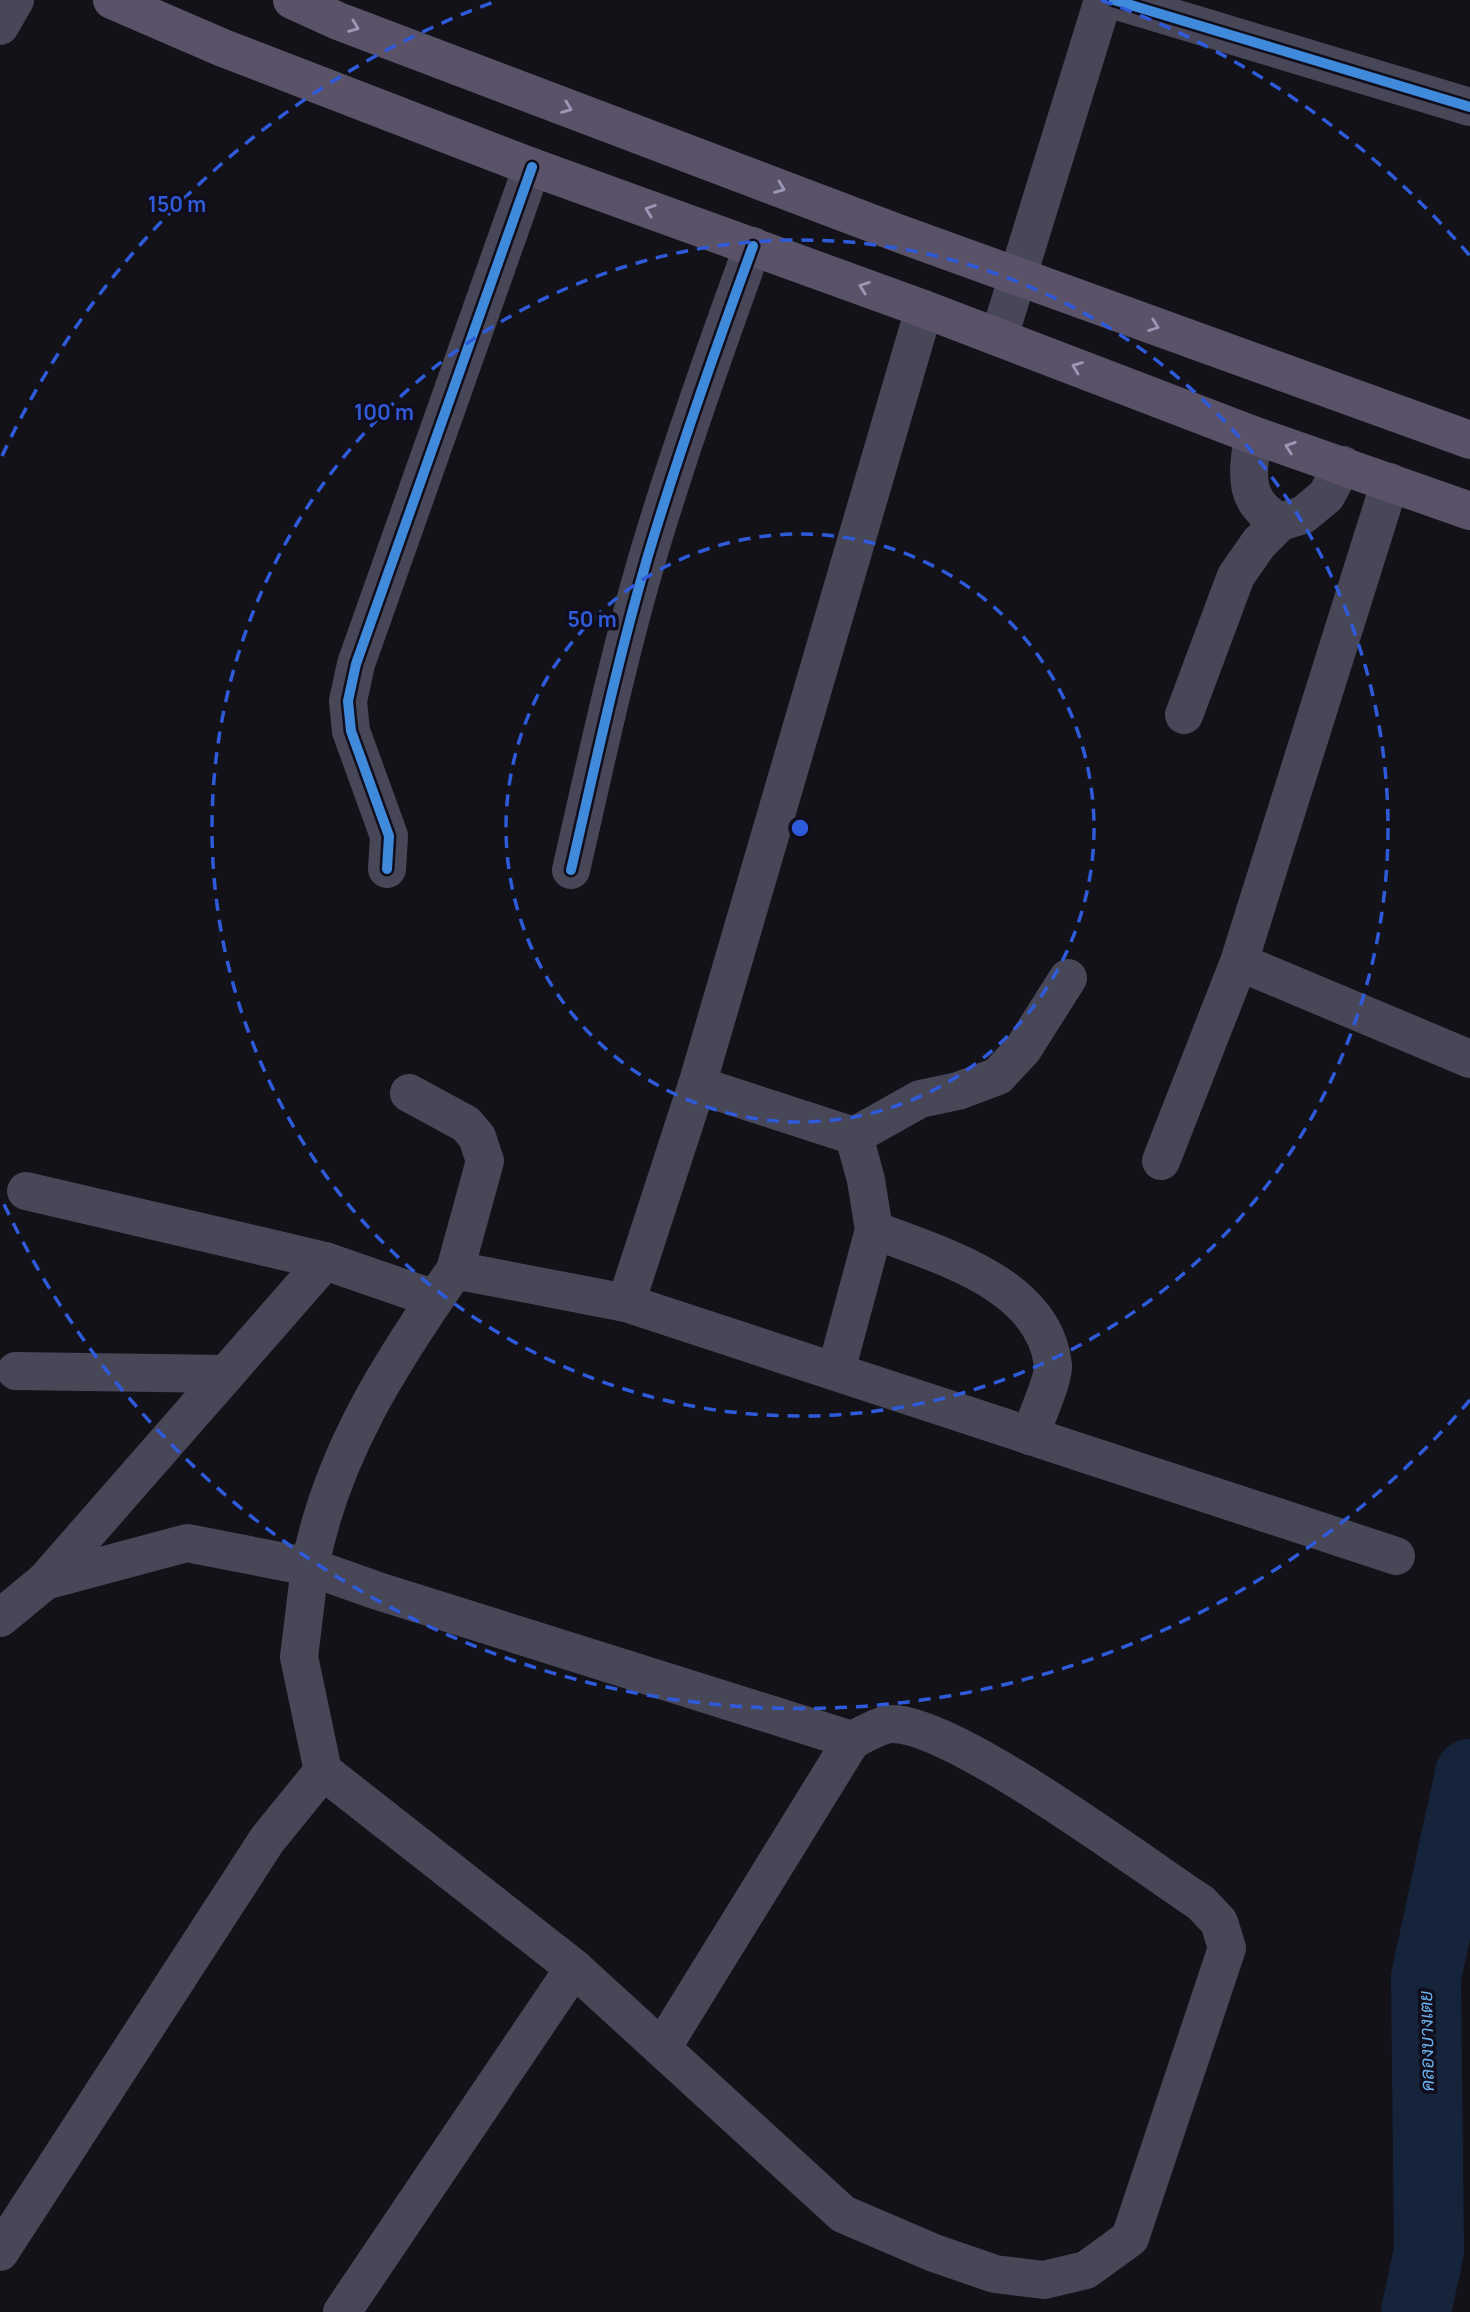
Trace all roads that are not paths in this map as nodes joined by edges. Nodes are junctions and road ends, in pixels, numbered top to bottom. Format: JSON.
{"nodes":[{"id":1,"x":15,"y":0,"type":"edge"},
{"id":2,"x":112,"y":0,"type":"edge"},
{"id":3,"x":292,"y":0,"type":"edge"},
{"id":4,"x":1103,"y":0,"type":"edge"},
{"id":5,"x":1114,"y":0,"type":"edge"},
{"id":6,"x":0,"y":26,"type":"edge"},
{"id":7,"x":1470,"y":107,"type":"edge"},
{"id":8,"x":532,"y":167,"type":"junction"},
{"id":9,"x":753,"y":246,"type":"junction"},
{"id":10,"x":1018,"y":278,"type":"junction"},
{"id":11,"x":924,"y":309,"type":"junction"},
{"id":12,"x":999,"y":337,"type":"junction"},
{"id":13,"x":1252,"y":435,"type":"junction"},
{"id":14,"x":1470,"y":440,"type":"edge"},
{"id":15,"x":1343,"y":465,"type":"junction"},
{"id":16,"x":1390,"y":482,"type":"junction"},
{"id":17,"x":1470,"y":511,"type":"edge"},
{"id":18,"x":1280,"y":522,"type":"junction"},
{"id":19,"x":1184,"y":715,"type":"dead end"},
{"id":20,"x":387,"y":869,"type":"dead end"},
{"id":21,"x":570,"y":870,"type":"dead end"},
{"id":22,"x":1239,"y":962,"type":"junction"},
{"id":23,"x":1068,"y":978,"type":"dead end"},
{"id":24,"x":1470,"y":1059,"type":"edge"},
{"id":25,"x":697,"y":1085,"type":"junction"},
{"id":26,"x":409,"y":1093,"type":"dead end"},
{"id":27,"x":854,"y":1136,"type":"junction"},
{"id":28,"x":1161,"y":1161,"type":"dead end"},
{"id":29,"x":26,"y":1191,"type":"dead end"},
{"id":30,"x":874,"y":1230,"type":"junction"},
{"id":31,"x":325,"y":1261,"type":"junction"},
{"id":32,"x":445,"y":1284,"type":"junction"},
{"id":33,"x":626,"y":1303,"type":"junction"},
{"id":34,"x":16,"y":1371,"type":"dead end"},
{"id":35,"x":836,"y":1371,"type":"junction"},
{"id":36,"x":226,"y":1374,"type":"junction"},
{"id":37,"x":1030,"y":1436,"type":"junction"},
{"id":38,"x":1396,"y":1556,"type":"dead end"},
{"id":39,"x":310,"y":1567,"type":"junction"},
{"id":40,"x":45,"y":1581,"type":"junction"},
{"id":41,"x":0,"y":1618,"type":"edge"},
{"id":42,"x":852,"y":1740,"type":"junction"},
{"id":43,"x":323,"y":1771,"type":"junction"},
{"id":44,"x":573,"y":1968,"type":"junction"},
{"id":45,"x":662,"y":2048,"type":"junction"},
{"id":46,"x":0,"y":2251,"type":"edge"},
{"id":47,"x":342,"y":2312,"type":"edge"}],
"edges":[{"from":1,"to":6,"type":"street"},
{"from":2,"to":8,"type":"main road"},
{"from":3,"to":10,"type":"main road","one_way":true},
{"from":4,"to":10,"type":"street"},
{"from":5,"to":7,"type":"street"},
{"from":9,"to":8,"type":"main road","one_way":true},
{"from":8,"to":20,"type":"street"},
{"from":11,"to":9,"type":"main road","one_way":true},
{"from":9,"to":21,"type":"street"},
{"from":10,"to":12,"type":"street"},
{"from":10,"to":14,"type":"main road","one_way":true},
{"from":11,"to":12,"type":"main road"},
{"from":11,"to":25,"type":"street"},
{"from":13,"to":12,"type":"main road","one_way":true},
{"from":15,"to":13,"type":"main road","one_way":true},
{"from":13,"to":18,"type":"street"},
{"from":15,"to":16,"type":"main road"},
{"from":15,"to":18,"type":"street"},
{"from":16,"to":17,"type":"main road"},
{"from":16,"to":22,"type":"street"},
{"from":18,"to":19,"type":"street"},
{"from":22,"to":24,"type":"street"},
{"from":22,"to":28,"type":"street"},
{"from":23,"to":27,"type":"street"},
{"from":25,"to":27,"type":"street"},
{"from":25,"to":33,"type":"street"},
{"from":26,"to":32,"type":"street"},
{"from":27,"to":30,"type":"street"},
{"from":29,"to":31,"type":"street"},
{"from":30,"to":35,"type":"street"},
{"from":30,"to":37,"type":"street"},
{"from":31,"to":32,"type":"street"},
{"from":31,"to":36,"type":"street"},
{"from":32,"to":33,"type":"street"},
{"from":32,"to":39,"type":"street"},
{"from":33,"to":35,"type":"street"},
{"from":34,"to":36,"type":"street"},
{"from":35,"to":37,"type":"street"},
{"from":36,"to":40,"type":"street"},
{"from":37,"to":38,"type":"street"},
{"from":39,"to":40,"type":"street"},
{"from":39,"to":42,"type":"street"},
{"from":39,"to":43,"type":"street"},
{"from":40,"to":41,"type":"street"},
{"from":42,"to":45,"type":"street"},
{"from":42,"to":45,"type":"street"},
{"from":43,"to":44,"type":"street"},
{"from":43,"to":46,"type":"street"},
{"from":44,"to":45,"type":"street"},
{"from":44,"to":47,"type":"street"}]}
